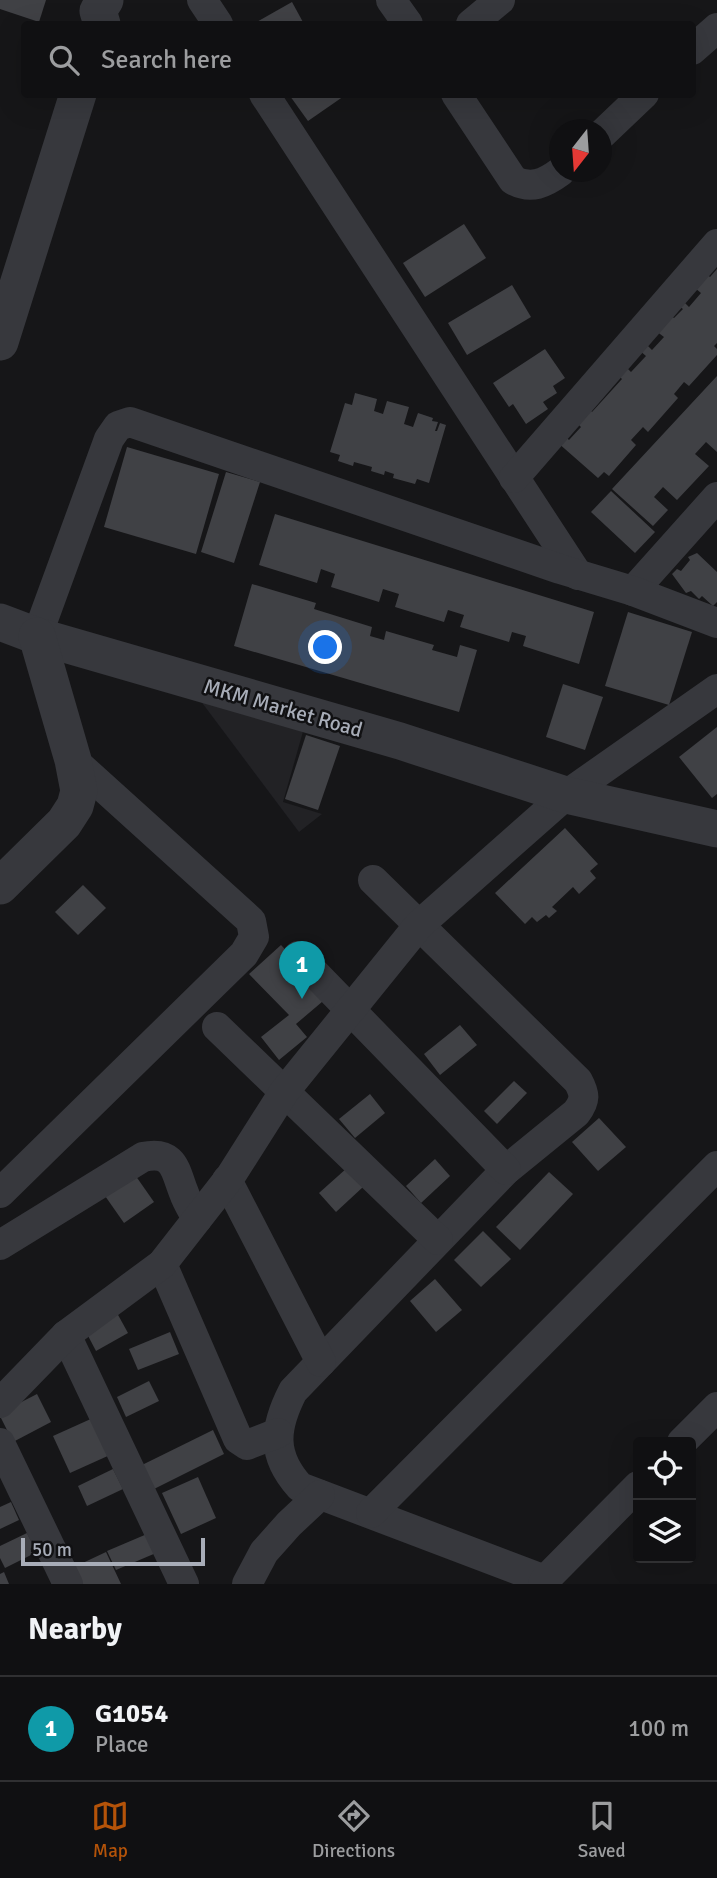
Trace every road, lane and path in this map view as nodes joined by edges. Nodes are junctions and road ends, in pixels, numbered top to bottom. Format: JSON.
{"nodes":[{"id":1,"x":202,"y":0,"type":"edge"},
{"id":2,"x":391,"y":0,"type":"edge"},
{"id":3,"x":500,"y":0,"type":"edge"},
{"id":4,"x":216,"y":21,"type":"edge"},
{"id":5,"x":406,"y":21,"type":"edge"},
{"id":6,"x":475,"y":21,"type":"edge"},
{"id":7,"x":717,"y":28,"type":"edge"},
{"id":8,"x":696,"y":46,"type":"edge"},
{"id":9,"x":53,"y":98,"type":"edge"},
{"id":10,"x":77,"y":98,"type":"edge"},
{"id":11,"x":267,"y":98,"type":"edge"},
{"id":12,"x":459,"y":98,"type":"edge"},
{"id":13,"x":640,"y":98,"type":"edge"},
{"id":14,"x":612,"y":124,"type":"edge"},
{"id":15,"x":549,"y":180,"type":"edge"},
{"id":16,"x":717,"y":244,"type":"edge"},
{"id":17,"x":0,"y":264,"type":"edge"},
{"id":18,"x":0,"y":342,"type":"edge"},
{"id":19,"x":514,"y":478,"type":"junction"},
{"id":20,"x":717,"y":497,"type":"edge"},
{"id":21,"x":578,"y":575,"type":"junction"},
{"id":22,"x":633,"y":591,"type":"junction"},
{"id":23,"x":0,"y":622,"type":"edge"},
{"id":24,"x":717,"y":623,"type":"edge"},
{"id":25,"x":37,"y":636,"type":"junction"},
{"id":26,"x":717,"y":689,"type":"edge"},
{"id":27,"x":73,"y":760,"type":"junction"},
{"id":28,"x":566,"y":795,"type":"junction"},
{"id":29,"x":717,"y":830,"type":"edge"},
{"id":30,"x":373,"y":880,"type":"dead end"},
{"id":31,"x":0,"y":886,"type":"edge"},
{"id":32,"x":419,"y":925,"type":"junction"},
{"id":33,"x":298,"y":956,"type":"dead end"},
{"id":34,"x":350,"y":1009,"type":"junction"},
{"id":35,"x":217,"y":1027,"type":"dead end"},
{"id":36,"x":284,"y":1092,"type":"junction"},
{"id":37,"x":717,"y":1166,"type":"edge"},
{"id":38,"x":506,"y":1170,"type":"junction"},
{"id":39,"x":227,"y":1180,"type":"junction"},
{"id":40,"x":0,"y":1193,"type":"edge"},
{"id":41,"x":197,"y":1219,"type":"junction"},
{"id":42,"x":438,"y":1240,"type":"junction"},
{"id":43,"x":0,"y":1245,"type":"edge"},
{"id":44,"x":162,"y":1264,"type":"junction"},
{"id":45,"x":66,"y":1335,"type":"junction"},
{"id":46,"x":321,"y":1362,"type":"junction"},
{"id":47,"x":0,"y":1403,"type":"edge"},
{"id":48,"x":717,"y":1407,"type":"edge"},
{"id":49,"x":278,"y":1433,"type":"junction"},
{"id":50,"x":687,"y":1437,"type":"edge"},
{"id":51,"x":0,"y":1443,"type":"edge"},
{"id":52,"x":633,"y":1491,"type":"edge"},
{"id":53,"x":320,"y":1495,"type":"junction"},
{"id":54,"x":371,"y":1513,"type":"junction"},
{"id":55,"x":544,"y":1582,"type":"edge"},
{"id":56,"x":68,"y":1584,"type":"edge"},
{"id":57,"x":184,"y":1584,"type":"edge"},
{"id":58,"x":247,"y":1584,"type":"edge"}],
"edges":[{"from":1,"to":4,"type":"street"},
{"from":2,"to":5,"type":"street"},
{"from":3,"to":6,"type":"street"},
{"from":7,"to":8,"type":"street"},
{"from":9,"to":17,"type":"street"},
{"from":10,"to":18,"type":"street"},
{"from":11,"to":19,"type":"street"},
{"from":12,"to":15,"type":"street"},
{"from":13,"to":14,"type":"street"},
{"from":16,"to":19,"type":"street"},
{"from":19,"to":21,"type":"street"},
{"from":20,"to":22,"type":"street"},
{"from":21,"to":22,"type":"street"},
{"from":21,"to":25,"type":"street"},
{"from":22,"to":24,"type":"street"},
{"from":23,"to":25,"type":"street","name":"MKM Market Road"},
{"from":25,"to":27,"type":"street"},
{"from":25,"to":28,"type":"street","name":"MKM Market Road"},
{"from":26,"to":28,"type":"street"},
{"from":27,"to":31,"type":"street"},
{"from":27,"to":40,"type":"street"},
{"from":28,"to":29,"type":"street","name":"MKM Market Road"},
{"from":28,"to":32,"type":"street"},
{"from":30,"to":32,"type":"street"},
{"from":32,"to":34,"type":"street"},
{"from":32,"to":38,"type":"street"},
{"from":33,"to":34,"type":"street"},
{"from":34,"to":36,"type":"street"},
{"from":34,"to":38,"type":"street"},
{"from":35,"to":36,"type":"street"},
{"from":36,"to":39,"type":"street"},
{"from":36,"to":42,"type":"street"},
{"from":37,"to":54,"type":"street"},
{"from":38,"to":42,"type":"street"},
{"from":39,"to":41,"type":"street"},
{"from":39,"to":46,"type":"street"},
{"from":41,"to":43,"type":"street"},
{"from":41,"to":44,"type":"street"},
{"from":42,"to":46,"type":"street"},
{"from":44,"to":45,"type":"street"},
{"from":44,"to":49,"type":"street"},
{"from":45,"to":47,"type":"street"},
{"from":45,"to":57,"type":"street"},
{"from":46,"to":49,"type":"street"},
{"from":48,"to":50,"type":"street"},
{"from":49,"to":53,"type":"street"},
{"from":51,"to":56,"type":"street"},
{"from":52,"to":55,"type":"street"},
{"from":53,"to":54,"type":"street"},
{"from":53,"to":58,"type":"street"},
{"from":54,"to":55,"type":"street"}]}
